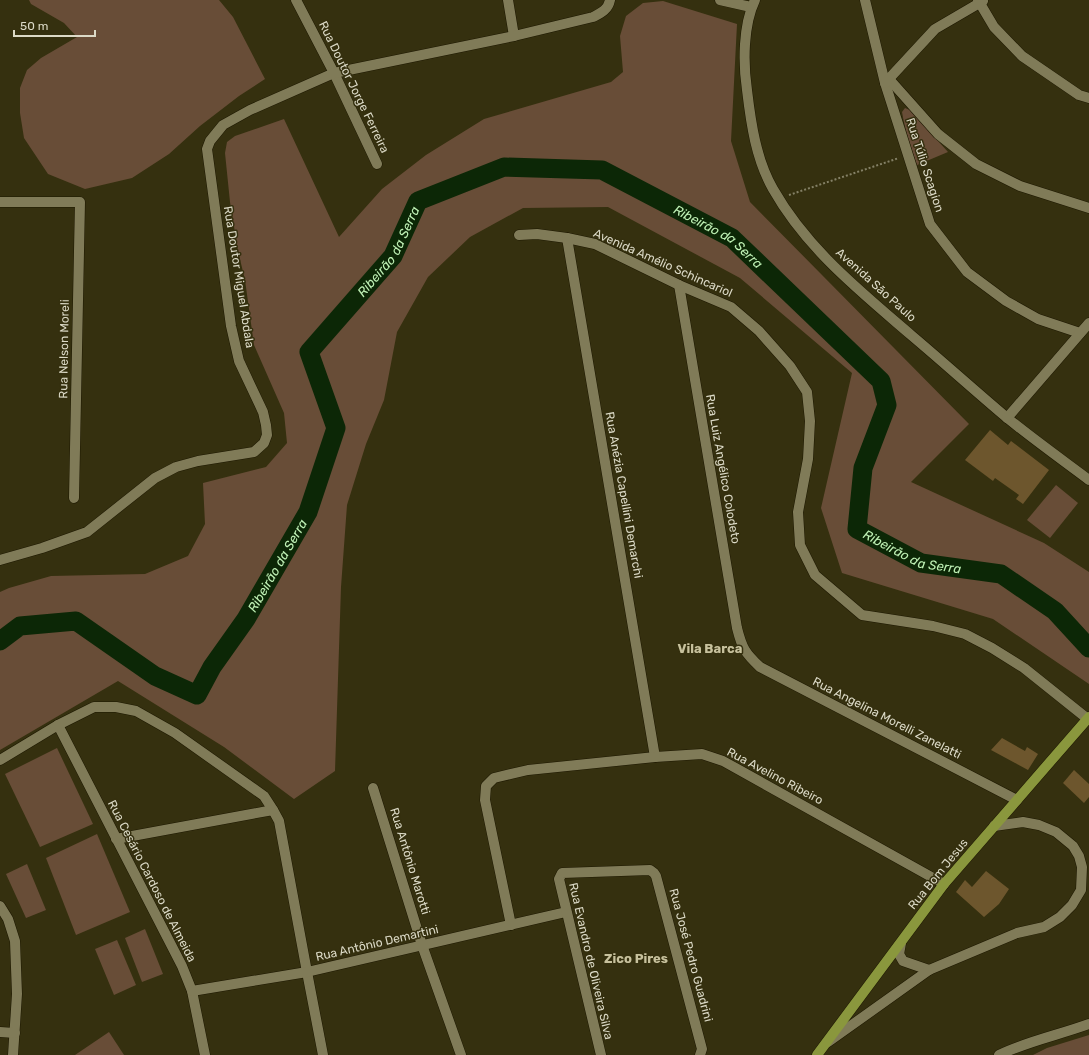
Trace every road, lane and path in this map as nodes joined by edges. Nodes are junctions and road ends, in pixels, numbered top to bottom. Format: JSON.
{"nodes":[{"id":1,"x":296,"y":0,"type":"edge"},
{"id":2,"x":508,"y":0,"type":"edge"},
{"id":3,"x":720,"y":0,"type":"edge"},
{"id":4,"x":865,"y":0,"type":"edge"},
{"id":5,"x":980,"y":1,"type":"edge"},
{"id":6,"x":609,"y":3,"type":"edge"},
{"id":7,"x":753,"y":4,"type":"edge"},
{"id":8,"x":514,"y":36,"type":"junction"},
{"id":9,"x":334,"y":74,"type":"junction"},
{"id":10,"x":887,"y":81,"type":"junction"},
{"id":11,"x":1089,"y":98,"type":"edge"},
{"id":12,"x":907,"y":155,"type":"junction"},
{"id":13,"x":377,"y":164,"type":"dead end"},
{"id":14,"x":779,"y":199,"type":"junction"},
{"id":15,"x":0,"y":202,"type":"edge"},
{"id":16,"x":1089,"y":208,"type":"edge"},
{"id":17,"x":519,"y":235,"type":"dead end"},
{"id":18,"x":567,"y":238,"type":"junction"},
{"id":19,"x":679,"y":285,"type":"junction"},
{"id":20,"x":1089,"y":323,"type":"edge"},
{"id":21,"x":1080,"y":333,"type":"junction"},
{"id":22,"x":1007,"y":418,"type":"junction"},
{"id":23,"x":1089,"y":480,"type":"edge"},
{"id":24,"x":74,"y":498,"type":"dead end"},
{"id":25,"x":0,"y":560,"type":"edge"},
{"id":26,"x":748,"y":656,"type":"joint"},
{"id":27,"x":1089,"y":719,"type":"edge"},
{"id":28,"x":58,"y":725,"type":"junction"},
{"id":29,"x":655,"y":757,"type":"junction"},
{"id":30,"x":0,"y":760,"type":"edge"},
{"id":31,"x":374,"y":788,"type":"dead end"},
{"id":32,"x":1017,"y":800,"type":"junction"},
{"id":33,"x":274,"y":810,"type":"junction"},
{"id":34,"x":994,"y":826,"type":"junction"},
{"id":35,"x":116,"y":839,"type":"junction"},
{"id":36,"x":562,"y":873,"type":"joint"},
{"id":37,"x":944,"y":884,"type":"junction"},
{"id":38,"x":0,"y":906,"type":"edge"},
{"id":39,"x":566,"y":912,"type":"junction"},
{"id":40,"x":511,"y":925,"type":"junction"},
{"id":41,"x":901,"y":943,"type":"junction"},
{"id":42,"x":422,"y":945,"type":"junction"},
{"id":43,"x":929,"y":970,"type":"junction"},
{"id":44,"x":307,"y":972,"type":"junction"},
{"id":45,"x":192,"y":991,"type":"junction"},
{"id":46,"x":1089,"y":1024,"type":"edge"},
{"id":47,"x":0,"y":1032,"type":"edge"},
{"id":48,"x":15,"y":1033,"type":"junction"},
{"id":49,"x":824,"y":1044,"type":"junction"},
{"id":50,"x":701,"y":1052,"type":"edge"},
{"id":51,"x":12,"y":1055,"type":"edge"},
{"id":52,"x":205,"y":1055,"type":"edge"},
{"id":53,"x":324,"y":1055,"type":"edge"},
{"id":54,"x":461,"y":1055,"type":"edge"},
{"id":55,"x":601,"y":1055,"type":"edge"},
{"id":56,"x":817,"y":1055,"type":"edge"},
{"id":57,"x":999,"y":1055,"type":"edge"}],
"edges":[{"from":1,"to":9,"type":"street","name":"Rua Doutor Jorge Ferreira"},
{"from":2,"to":8,"type":"street"},
{"from":3,"to":7,"type":"street"},
{"from":4,"to":10,"type":"street","name":"Rua Túlio Scagion"},
{"from":5,"to":10,"type":"street"},
{"from":5,"to":11,"type":"street"},
{"from":6,"to":8,"type":"street","name":"Rua Doutor Miguel Abdala"},
{"from":7,"to":14,"type":"street","name":"Avenida São Paulo"},
{"from":8,"to":9,"type":"street","name":"Rua Doutor Miguel Abdala"},
{"from":9,"to":13,"type":"street","name":"Rua Doutor Jorge Ferreira"},
{"from":9,"to":25,"type":"street","name":"Rua Doutor Miguel Abdala"},
{"from":10,"to":12,"type":"street","name":"Rua Túlio Scagion"},
{"from":10,"to":16,"type":"street"},
{"from":12,"to":14,"type":"path"},
{"from":12,"to":21,"type":"street","name":"Rua Túlio Scagion"},
{"from":14,"to":22,"type":"street","name":"Avenida São Paulo"},
{"from":15,"to":24,"type":"street","name":"Rua Nelson Moreli"},
{"from":17,"to":18,"type":"street","name":"Avenida Amélio Schincariol"},
{"from":18,"to":19,"type":"street","name":"Avenida Amélio Schincariol"},
{"from":18,"to":29,"type":"street","name":"Rua Anézia Capellini Demarchi"},
{"from":19,"to":26,"type":"street","name":"Rua Luiz Angélico Colodeto"},
{"from":19,"to":27,"type":"street","name":"Avenida Amélio Schincariol"},
{"from":20,"to":21,"type":"street"},
{"from":21,"to":22,"type":"street"},
{"from":22,"to":23,"type":"street","name":"Avenida São Paulo"},
{"from":26,"to":32,"type":"street","name":"Rua Angelina Morelli Zanelatti"},
{"from":27,"to":32,"type":"main road","name":"Rua Bom Jesus"},
{"from":28,"to":30,"type":"street"},
{"from":28,"to":33,"type":"street"},
{"from":28,"to":35,"type":"street","name":"Rua Cesário Cardoso de Almeida"},
{"from":29,"to":37,"type":"street","name":"Rua Avelino Ribeiro"},
{"from":29,"to":40,"type":"street","name":"Rua Avelino Ribeiro"},
{"from":31,"to":42,"type":"street","name":"Rua Antônio Marotti"},
{"from":32,"to":34,"type":"main road","name":"Rua Bom Jesus"},
{"from":33,"to":35,"type":"street"},
{"from":33,"to":44,"type":"street"},
{"from":34,"to":37,"type":"main road","name":"Rua Bom Jesus"},
{"from":34,"to":43,"type":"street"},
{"from":35,"to":45,"type":"street","name":"Rua Cesário Cardoso de Almeida"},
{"from":36,"to":39,"type":"street","name":"Rua Evandro de Oliveira Silva"},
{"from":36,"to":50,"type":"street","name":"Rua José Pedro Guadrini"},
{"from":37,"to":41,"type":"main road","name":"Rua Bom Jesus"},
{"from":38,"to":48,"type":"street"},
{"from":39,"to":40,"type":"street","name":"Rua Antônio Demartini"},
{"from":39,"to":55,"type":"street","name":"Rua Evandro de Oliveira Silva"},
{"from":40,"to":42,"type":"street","name":"Rua Antônio Demartini"},
{"from":41,"to":43,"type":"street"},
{"from":41,"to":49,"type":"main road","name":"Rua Bom Jesus"},
{"from":42,"to":44,"type":"street","name":"Rua Antônio Demartini"},
{"from":42,"to":54,"type":"street","name":"Rua Antônio Marotti"},
{"from":43,"to":49,"type":"street"},
{"from":44,"to":45,"type":"street","name":"Rua Antônio Demartini"},
{"from":44,"to":53,"type":"street"},
{"from":45,"to":52,"type":"street","name":"Rua Cesário Cardoso de Almeida"},
{"from":46,"to":57,"type":"street"},
{"from":47,"to":48,"type":"street"},
{"from":48,"to":51,"type":"street"},
{"from":49,"to":56,"type":"main road","name":"Rua Bom Jesus"}]}
